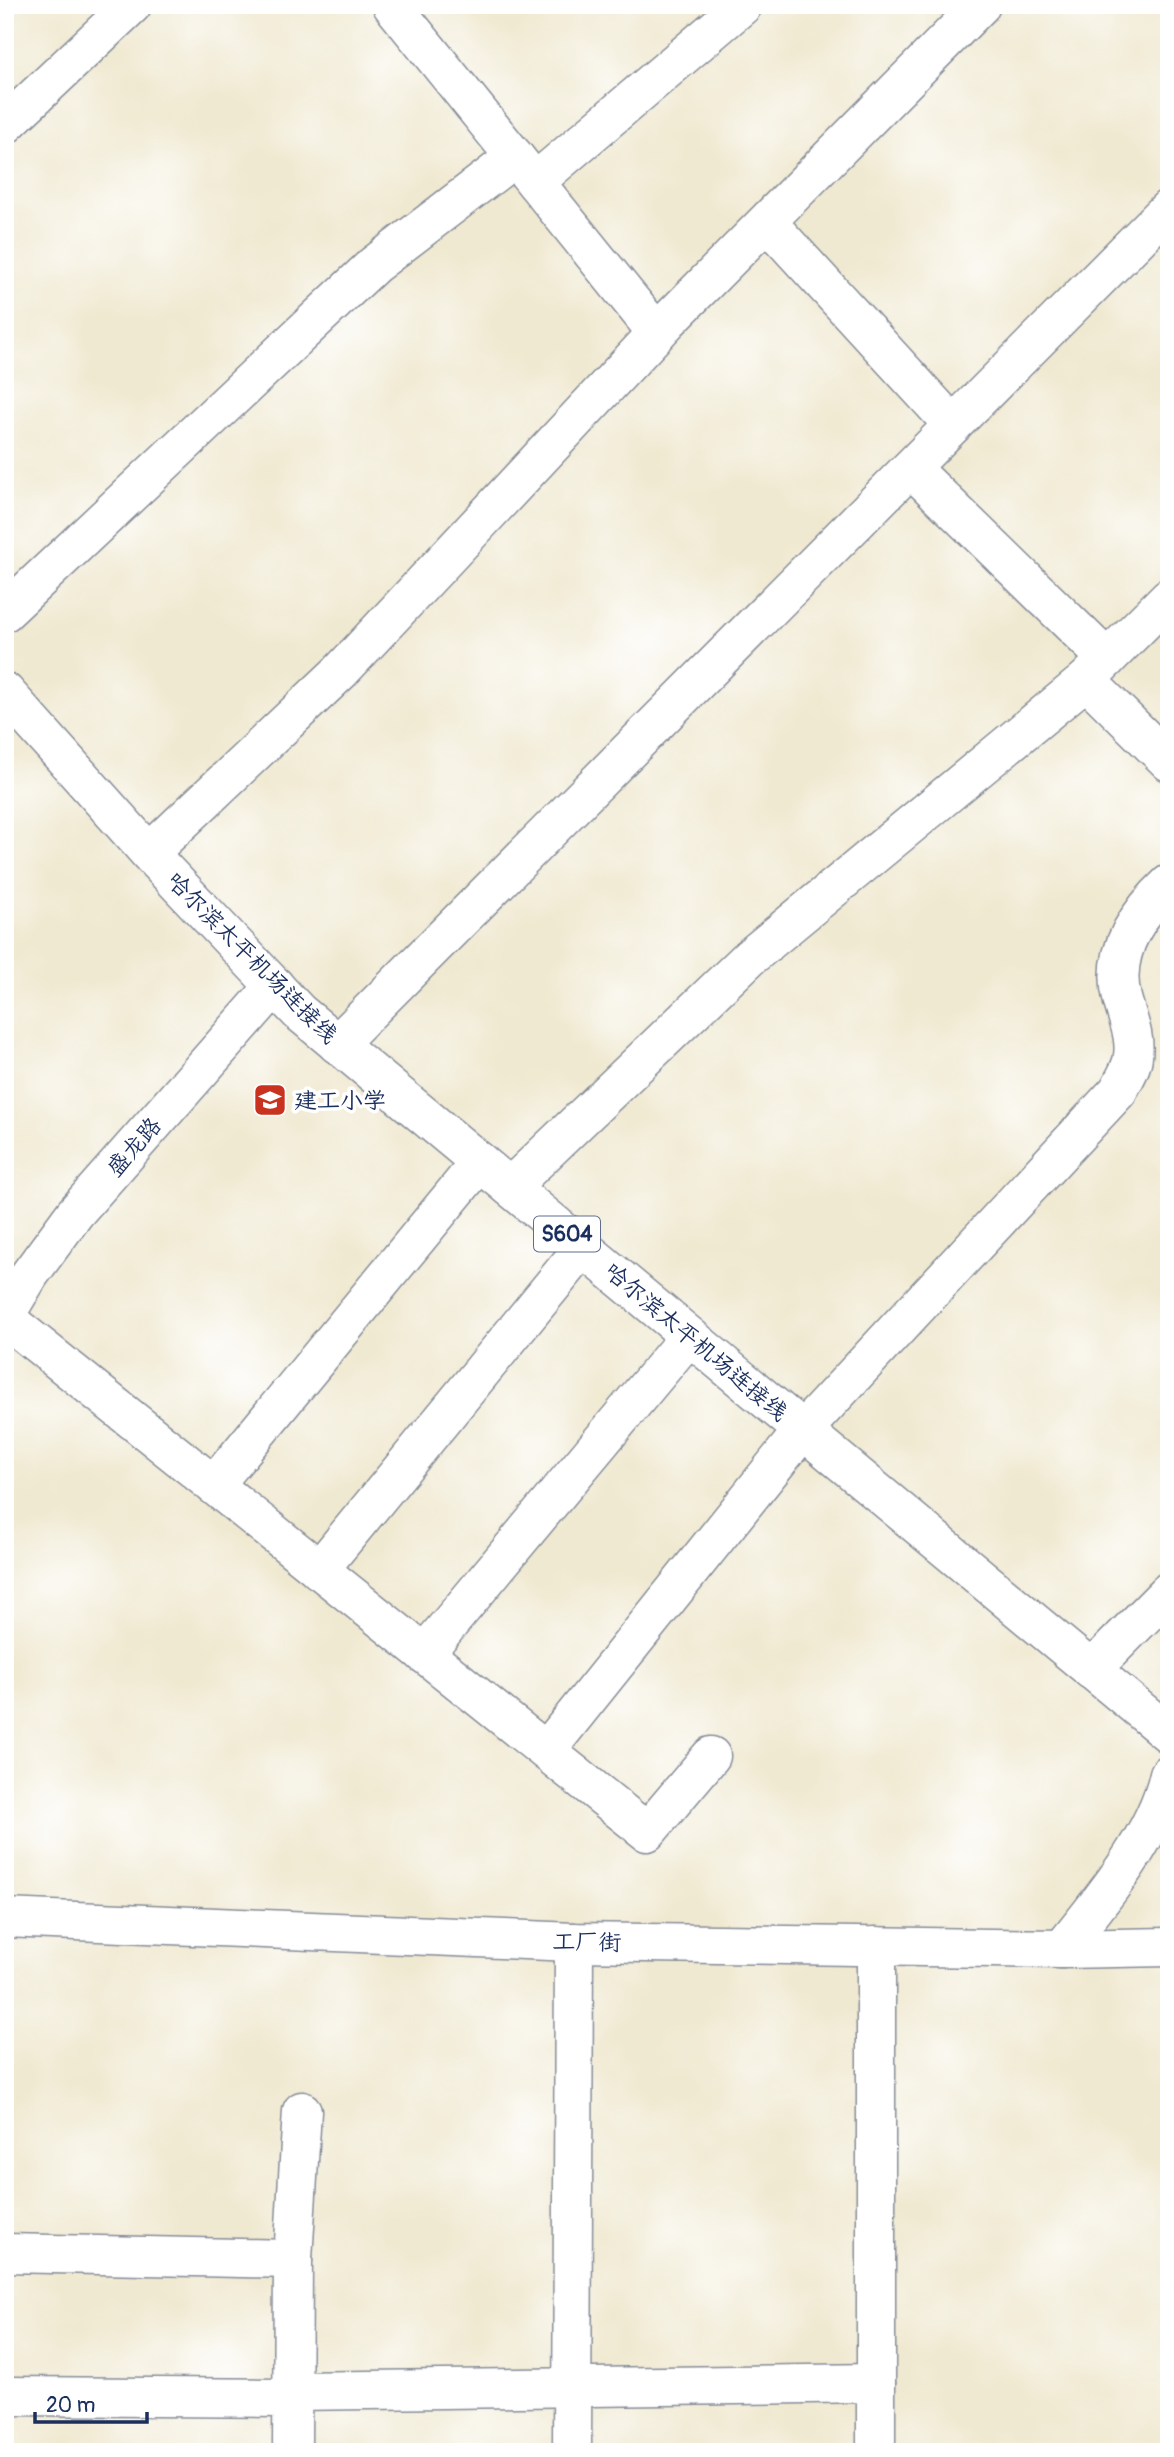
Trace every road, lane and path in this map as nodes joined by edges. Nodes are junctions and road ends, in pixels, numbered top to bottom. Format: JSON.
{"nodes":[{"id":1,"x":132,"y":5,"type":"edge"},
{"id":2,"x":392,"y":5,"type":"edge"},
{"id":3,"x":743,"y":5,"type":"edge"},
{"id":4,"x":981,"y":5,"type":"edge"},
{"id":5,"x":5,"y":125,"type":"edge"},
{"id":6,"x":525,"y":170,"type":"junction"},
{"id":7,"x":1169,"y":208,"type":"edge"},
{"id":8,"x":767,"y":222,"type":"junction"},
{"id":9,"x":657,"y":333,"type":"junction"},
{"id":10,"x":953,"y":425,"type":"junction"},
{"id":11,"x":911,"y":468,"type":"junction"},
{"id":12,"x":1169,"y":597,"type":"edge"},
{"id":13,"x":5,"y":612,"type":"edge"},
{"id":14,"x":1097,"y":669,"type":"junction"},
{"id":15,"x":5,"y":692,"type":"edge"},
{"id":16,"x":1169,"y":762,"type":"edge"},
{"id":17,"x":149,"y":853,"type":"junction"},
{"id":18,"x":1169,"y":884,"type":"edge"},
{"id":19,"x":275,"y":986,"type":"junction"},
{"id":20,"x":337,"y":1044,"type":"junction"},
{"id":21,"x":480,"y":1163,"type":"junction"},
{"id":22,"x":510,"y":1187,"type":"junction"},
{"id":23,"x":583,"y":1248,"type":"junction"},
{"id":24,"x":5,"y":1317,"type":"edge"},
{"id":25,"x":690,"y":1336,"type":"junction"},
{"id":26,"x":803,"y":1430,"type":"junction"},
{"id":27,"x":214,"y":1485,"type":"junction"},
{"id":28,"x":319,"y":1570,"type":"junction"},
{"id":29,"x":1169,"y":1591,"type":"edge"},
{"id":30,"x":424,"y":1654,"type":"junction"},
{"id":31,"x":1091,"y":1670,"type":"junction"},
{"id":32,"x":1169,"y":1734,"type":"edge"},
{"id":33,"x":546,"y":1751,"type":"junction"},
{"id":34,"x":711,"y":1756,"type":"dead end"},
{"id":35,"x":1169,"y":1774,"type":"edge"},
{"id":36,"x":5,"y":1918,"type":"edge"},
{"id":37,"x":574,"y":1942,"type":"junction"},
{"id":38,"x":876,"y":1947,"type":"junction"},
{"id":39,"x":1169,"y":1947,"type":"edge"},
{"id":40,"x":1062,"y":1949,"type":"junction"},
{"id":41,"x":302,"y":2111,"type":"dead end"},
{"id":42,"x":5,"y":2253,"type":"edge"},
{"id":43,"x":293,"y":2259,"type":"junction"},
{"id":44,"x":876,"y":2383,"type":"junction"},
{"id":45,"x":572,"y":2388,"type":"junction"},
{"id":46,"x":293,"y":2395,"type":"junction"},
{"id":47,"x":5,"y":2396,"type":"edge"},
{"id":48,"x":292,"y":2452,"type":"edge"},
{"id":49,"x":572,"y":2452,"type":"edge"},
{"id":50,"x":876,"y":2452,"type":"edge"}],
"edges":[{"from":1,"to":5,"type":"street"},
{"from":2,"to":6,"type":"street"},
{"from":3,"to":6,"type":"street"},
{"from":4,"to":8,"type":"street"},
{"from":6,"to":9,"type":"street"},
{"from":6,"to":13,"type":"street"},
{"from":7,"to":10,"type":"street"},
{"from":8,"to":9,"type":"street"},
{"from":8,"to":10,"type":"street"},
{"from":9,"to":17,"type":"street"},
{"from":10,"to":11,"type":"street"},
{"from":11,"to":14,"type":"street"},
{"from":11,"to":20,"type":"street"},
{"from":12,"to":14,"type":"street"},
{"from":14,"to":16,"type":"street"},
{"from":14,"to":22,"type":"street"},
{"from":15,"to":17,"type":"street","name":"哈尔滨太平机场连接线","number":"S604"},
{"from":17,"to":19,"type":"street","name":"哈尔滨太平机场连接线","number":"S604"},
{"from":18,"to":26,"type":"street"},
{"from":19,"to":20,"type":"street","name":"哈尔滨太平机场连接线","number":"S604"},
{"from":19,"to":24,"type":"street","name":"盛龙路"},
{"from":20,"to":21,"type":"street","name":"哈尔滨太平机场连接线","number":"S604"},
{"from":21,"to":22,"type":"street","name":"哈尔滨太平机场连接线","number":"S604"},
{"from":21,"to":27,"type":"street"},
{"from":22,"to":23,"type":"street","name":"哈尔滨太平机场连接线","number":"S604"},
{"from":23,"to":25,"type":"street","name":"哈尔滨太平机场连接线","number":"S604"},
{"from":23,"to":28,"type":"street"},
{"from":24,"to":27,"type":"street"},
{"from":25,"to":26,"type":"street","name":"哈尔滨太平机场连接线","number":"S604"},
{"from":25,"to":30,"type":"street"},
{"from":26,"to":31,"type":"street","name":"哈尔滨太平机场连接线","number":"S604"},
{"from":26,"to":33,"type":"street"},
{"from":27,"to":28,"type":"street"},
{"from":28,"to":30,"type":"street"},
{"from":29,"to":31,"type":"street"},
{"from":30,"to":33,"type":"street"},
{"from":31,"to":32,"type":"street","name":"哈尔滨太平机场连接线","number":"S604"},
{"from":33,"to":34,"type":"street"},
{"from":35,"to":40,"type":"street"},
{"from":36,"to":37,"type":"street","name":"工厂街"},
{"from":37,"to":38,"type":"street","name":"工厂街"},
{"from":37,"to":45,"type":"street"},
{"from":38,"to":40,"type":"street","name":"工厂街"},
{"from":38,"to":44,"type":"street"},
{"from":39,"to":40,"type":"street","name":"工厂街"},
{"from":41,"to":43,"type":"street"},
{"from":42,"to":43,"type":"street"},
{"from":43,"to":46,"type":"street"},
{"from":44,"to":45,"type":"street"},
{"from":44,"to":50,"type":"street"},
{"from":45,"to":46,"type":"street"},
{"from":45,"to":49,"type":"street"},
{"from":46,"to":47,"type":"street"},
{"from":46,"to":48,"type":"street"}]}
